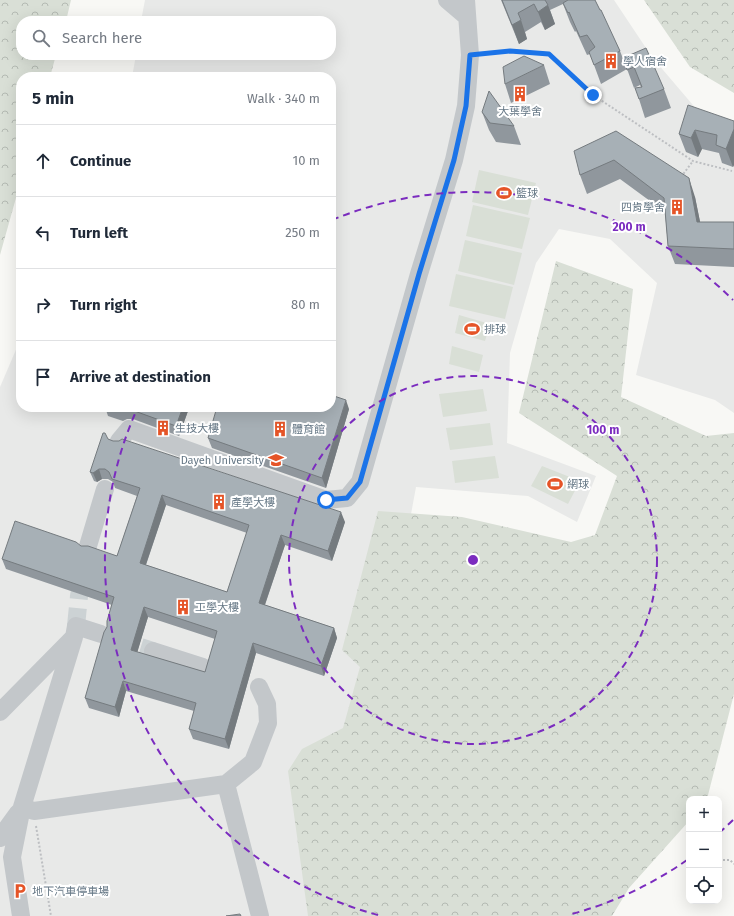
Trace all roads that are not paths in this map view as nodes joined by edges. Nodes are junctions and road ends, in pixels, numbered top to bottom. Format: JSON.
{"nodes":[{"id":1,"x":447,"y":0,"type":"edge"},
{"id":2,"x":467,"y":9,"type":"edge"},
{"id":3,"x":119,"y":441,"type":"edge"},
{"id":4,"x":105,"y":489,"type":"dead end"},
{"id":5,"x":88,"y":546,"type":"edge"},
{"id":6,"x":101,"y":634,"type":"tunnel mouth"},
{"id":7,"x":74,"y":637,"type":"junction"},
{"id":8,"x":153,"y":651,"type":"tunnel mouth"},
{"id":9,"x":203,"y":667,"type":"dead end"},
{"id":10,"x":259,"y":687,"type":"dead end"},
{"id":11,"x":0,"y":712,"type":"edge"},
{"id":12,"x":226,"y":784,"type":"junction"},
{"id":13,"x":28,"y":809,"type":"junction"},
{"id":14,"x":0,"y":838,"type":"edge"},
{"id":15,"x":21,"y":916,"type":"edge"},
{"id":16,"x":260,"y":916,"type":"edge"}],
"edges":[{"from":1,"to":2,"type":"lane"},
{"from":2,"to":3,"type":"lane"},
{"from":4,"to":5,"type":"lane"},
{"from":6,"to":7,"type":"lane"},
{"from":7,"to":11,"type":"lane"},
{"from":7,"to":13,"type":"lane"},
{"from":8,"to":9,"type":"lane"},
{"from":10,"to":12,"type":"lane"},
{"from":12,"to":13,"type":"lane"},
{"from":12,"to":16,"type":"lane"},
{"from":13,"to":14,"type":"lane"},
{"from":13,"to":15,"type":"lane"}]}
